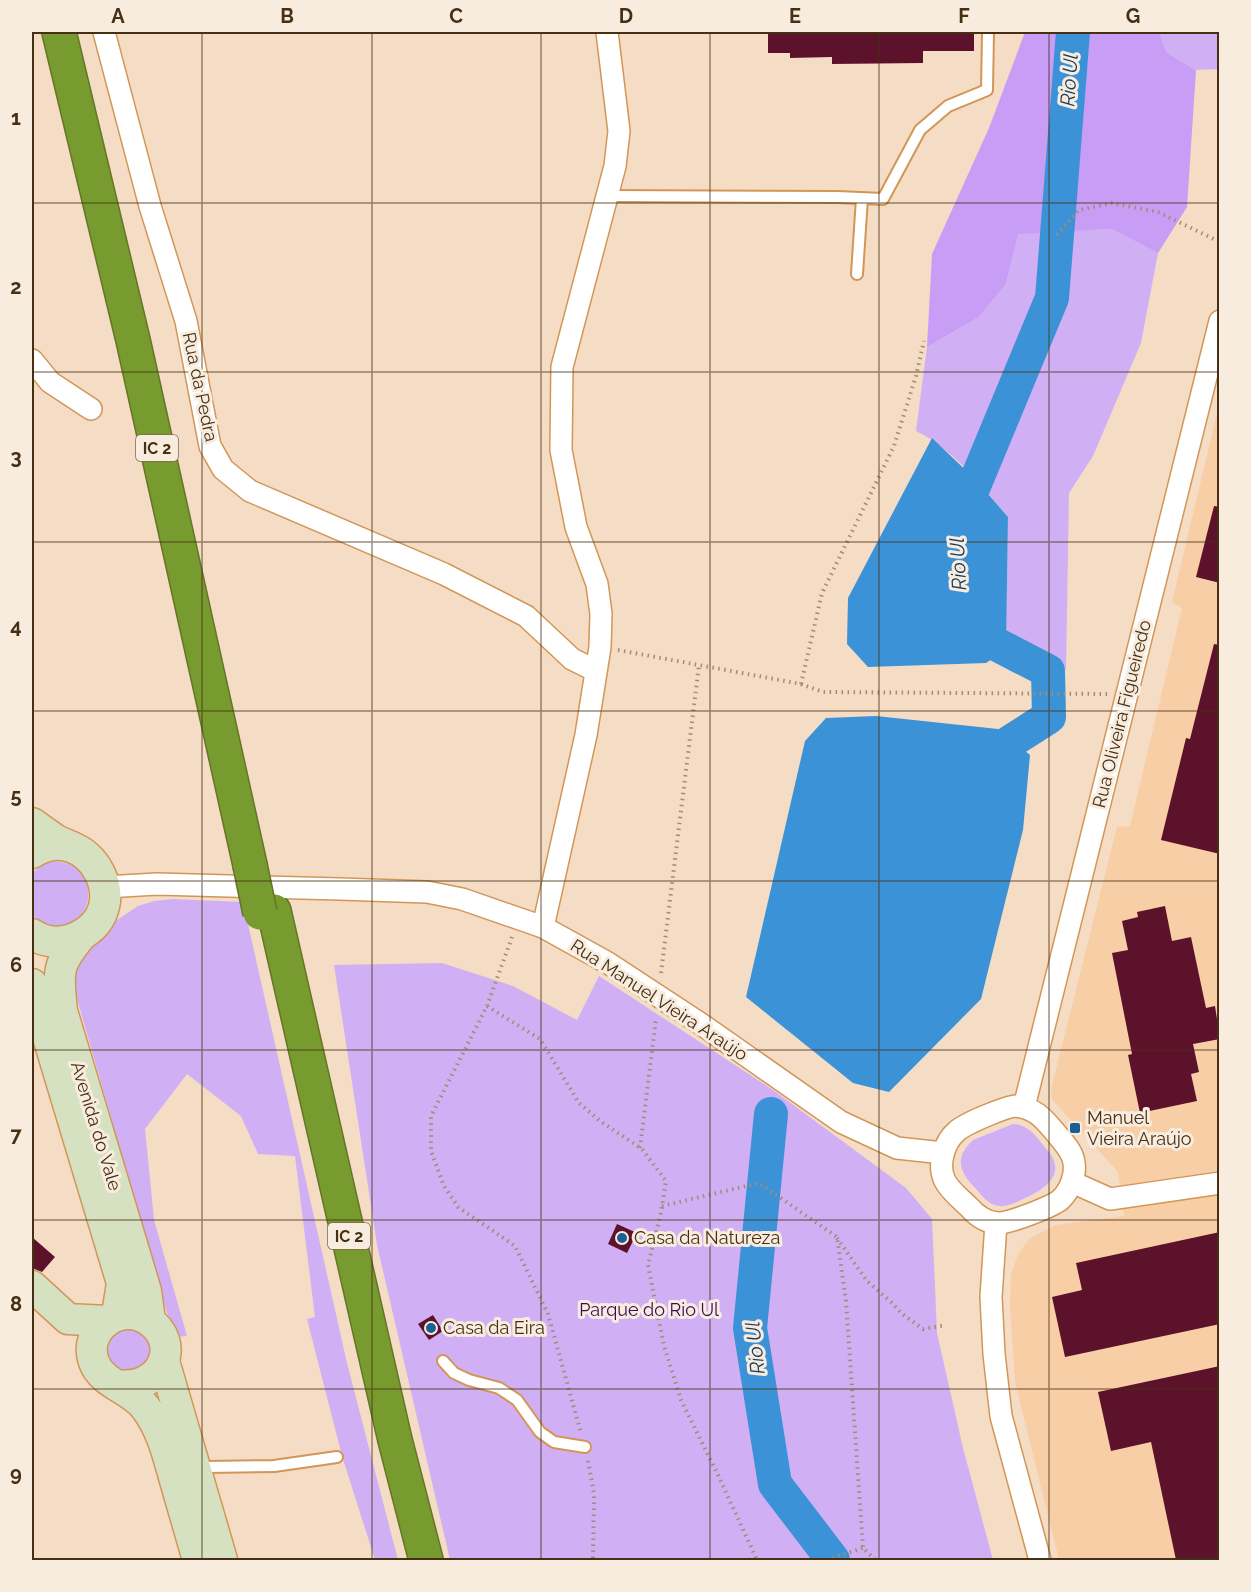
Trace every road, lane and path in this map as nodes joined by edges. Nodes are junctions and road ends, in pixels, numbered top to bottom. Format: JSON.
{"nodes":[{"id":1,"x":59,"y":32,"type":"edge"},
{"id":2,"x":77,"y":32,"type":"edge"},
{"id":3,"x":104,"y":32,"type":"edge"},
{"id":4,"x":607,"y":32,"type":"edge"},
{"id":5,"x":988,"y":32,"type":"edge"},
{"id":6,"x":608,"y":196,"type":"junction"},
{"id":7,"x":862,"y":198,"type":"junction"},
{"id":8,"x":1057,"y":236,"type":"dead end"},
{"id":9,"x":1220,"y":242,"type":"edge"},
{"id":10,"x":856,"y":274,"type":"dead end"},
{"id":11,"x":1220,"y":321,"type":"edge"},
{"id":12,"x":924,"y":341,"type":"dead end"},
{"id":13,"x":32,"y":360,"type":"edge"},
{"id":14,"x":91,"y":409,"type":"dead end"},
{"id":15,"x":600,"y":647,"type":"junction"},
{"id":16,"x":699,"y":665,"type":"junction"},
{"id":17,"x":596,"y":671,"type":"junction"},
{"id":18,"x":801,"y":684,"type":"junction"},
{"id":19,"x":1127,"y":695,"type":"junction"},
{"id":20,"x":32,"y":823,"type":"edge"},
{"id":21,"x":80,"y":851,"type":"junction"},
{"id":22,"x":32,"y":853,"type":"edge"},
{"id":23,"x":257,"y":865,"type":"junction"},
{"id":24,"x":105,"y":887,"type":"junction"},
{"id":25,"x":267,"y":912,"type":"junction"},
{"id":26,"x":543,"y":927,"type":"junction"},
{"id":27,"x":515,"y":928,"type":"dead end"},
{"id":28,"x":32,"y":934,"type":"edge"},
{"id":29,"x":81,"y":936,"type":"junction"},
{"id":30,"x":662,"y":973,"type":"dead end"},
{"id":31,"x":32,"y":984,"type":"edge"},
{"id":32,"x":487,"y":1006,"type":"junction"},
{"id":33,"x":656,"y":1019,"type":"dead end"},
{"id":34,"x":1024,"y":1107,"type":"junction"},
{"id":35,"x":640,"y":1148,"type":"junction"},
{"id":36,"x":943,"y":1153,"type":"junction"},
{"id":37,"x":1072,"y":1182,"type":"junction"},
{"id":38,"x":1220,"y":1183,"type":"edge"},
{"id":39,"x":662,"y":1206,"type":"junction"},
{"id":40,"x":996,"y":1223,"type":"junction"},
{"id":41,"x":837,"y":1237,"type":"junction"},
{"id":42,"x":32,"y":1286,"type":"edge"},
{"id":43,"x":32,"y":1308,"type":"edge"},
{"id":44,"x":112,"y":1318,"type":"junction"},
{"id":45,"x":150,"y":1320,"type":"junction"},
{"id":46,"x":946,"y":1325,"type":"dead end"},
{"id":47,"x":443,"y":1360,"type":"dead end"},
{"id":48,"x":164,"y":1361,"type":"junction"},
{"id":49,"x":94,"y":1362,"type":"junction"},
{"id":50,"x":118,"y":1385,"type":"junction"},
{"id":51,"x":585,"y":1447,"type":"junction"},
{"id":52,"x":337,"y":1457,"type":"dead end"},
{"id":53,"x":196,"y":1469,"type":"junction"},
{"id":54,"x":863,"y":1548,"type":"junction"},
{"id":55,"x":198,"y":1560,"type":"edge"},
{"id":56,"x":222,"y":1560,"type":"edge"},
{"id":57,"x":411,"y":1560,"type":"edge"},
{"id":58,"x":426,"y":1560,"type":"edge"},
{"id":59,"x":592,"y":1560,"type":"edge"},
{"id":60,"x":757,"y":1560,"type":"edge"},
{"id":61,"x":827,"y":1560,"type":"edge"},
{"id":62,"x":875,"y":1560,"type":"edge"},
{"id":63,"x":1040,"y":1560,"type":"edge"}],
"edges":[{"from":1,"to":23,"type":"highway","number":"IC 2"},
{"from":2,"to":23,"type":"highway","number":"IC 2"},
{"from":3,"to":17,"type":"street","name":"Rua da Pedra"},
{"from":4,"to":6,"type":"street"},
{"from":5,"to":7,"type":"lane"},
{"from":6,"to":7,"type":"lane"},
{"from":6,"to":15,"type":"street"},
{"from":7,"to":10,"type":"lane"},
{"from":8,"to":9,"type":"path"},
{"from":11,"to":19,"type":"street","name":"Rua Oliveira Figueiredo"},
{"from":12,"to":18,"type":"path"},
{"from":13,"to":14,"type":"street"},
{"from":15,"to":16,"type":"path"},
{"from":15,"to":17,"type":"street"},
{"from":16,"to":18,"type":"path"},
{"from":16,"to":30,"type":"path"},
{"from":17,"to":26,"type":"street"},
{"from":18,"to":19,"type":"path"},
{"from":19,"to":34,"type":"street","name":"Rua Oliveira Figueiredo"},
{"from":20,"to":21,"type":"main road"},
{"from":21,"to":22,"type":"main road"},
{"from":21,"to":24,"type":"main road"},
{"from":23,"to":25,"type":"highway","number":"IC 2","bridge":true},
{"from":24,"to":26,"type":"street","name":"Rua Manuel Vieira Araújo"},
{"from":24,"to":29,"type":"main road","name":"Avenida do Vale"},
{"from":25,"to":57,"type":"highway","number":"IC 2"},
{"from":25,"to":58,"type":"highway","number":"IC 2"},
{"from":26,"to":36,"type":"street","name":"Rua Manuel Vieira Araújo"},
{"from":27,"to":32,"type":"path"},
{"from":28,"to":29,"type":"main road"},
{"from":29,"to":45,"type":"main road","name":"Avenida do Vale"},
{"from":31,"to":44,"type":"main road","name":"Avenida do Vale"},
{"from":32,"to":35,"type":"path"},
{"from":32,"to":51,"type":"path"},
{"from":33,"to":35,"type":"path"},
{"from":34,"to":36,"type":"street"},
{"from":34,"to":37,"type":"street"},
{"from":35,"to":39,"type":"path"},
{"from":36,"to":40,"type":"street"},
{"from":37,"to":38,"type":"street"},
{"from":37,"to":40,"type":"street"},
{"from":39,"to":41,"type":"path"},
{"from":39,"to":60,"type":"path"},
{"from":40,"to":63,"type":"street"},
{"from":41,"to":46,"type":"path"},
{"from":41,"to":54,"type":"path"},
{"from":42,"to":44,"type":"main road"},
{"from":43,"to":49,"type":"main road"},
{"from":44,"to":45,"type":"main road"},
{"from":44,"to":49,"type":"main road","name":"Avenida do Vale"},
{"from":45,"to":48,"type":"main road","name":"Avenida do Vale"},
{"from":47,"to":51,"type":"lane"},
{"from":48,"to":50,"type":"main road"},
{"from":48,"to":53,"type":"main road","name":"Avenida do Vale"},
{"from":49,"to":50,"type":"main road"},
{"from":50,"to":55,"type":"main road"},
{"from":51,"to":59,"type":"path"},
{"from":52,"to":53,"type":"lane"},
{"from":53,"to":56,"type":"main road","name":"Avenida do Vale"},
{"from":54,"to":61,"type":"path"},
{"from":54,"to":62,"type":"path"}]}
